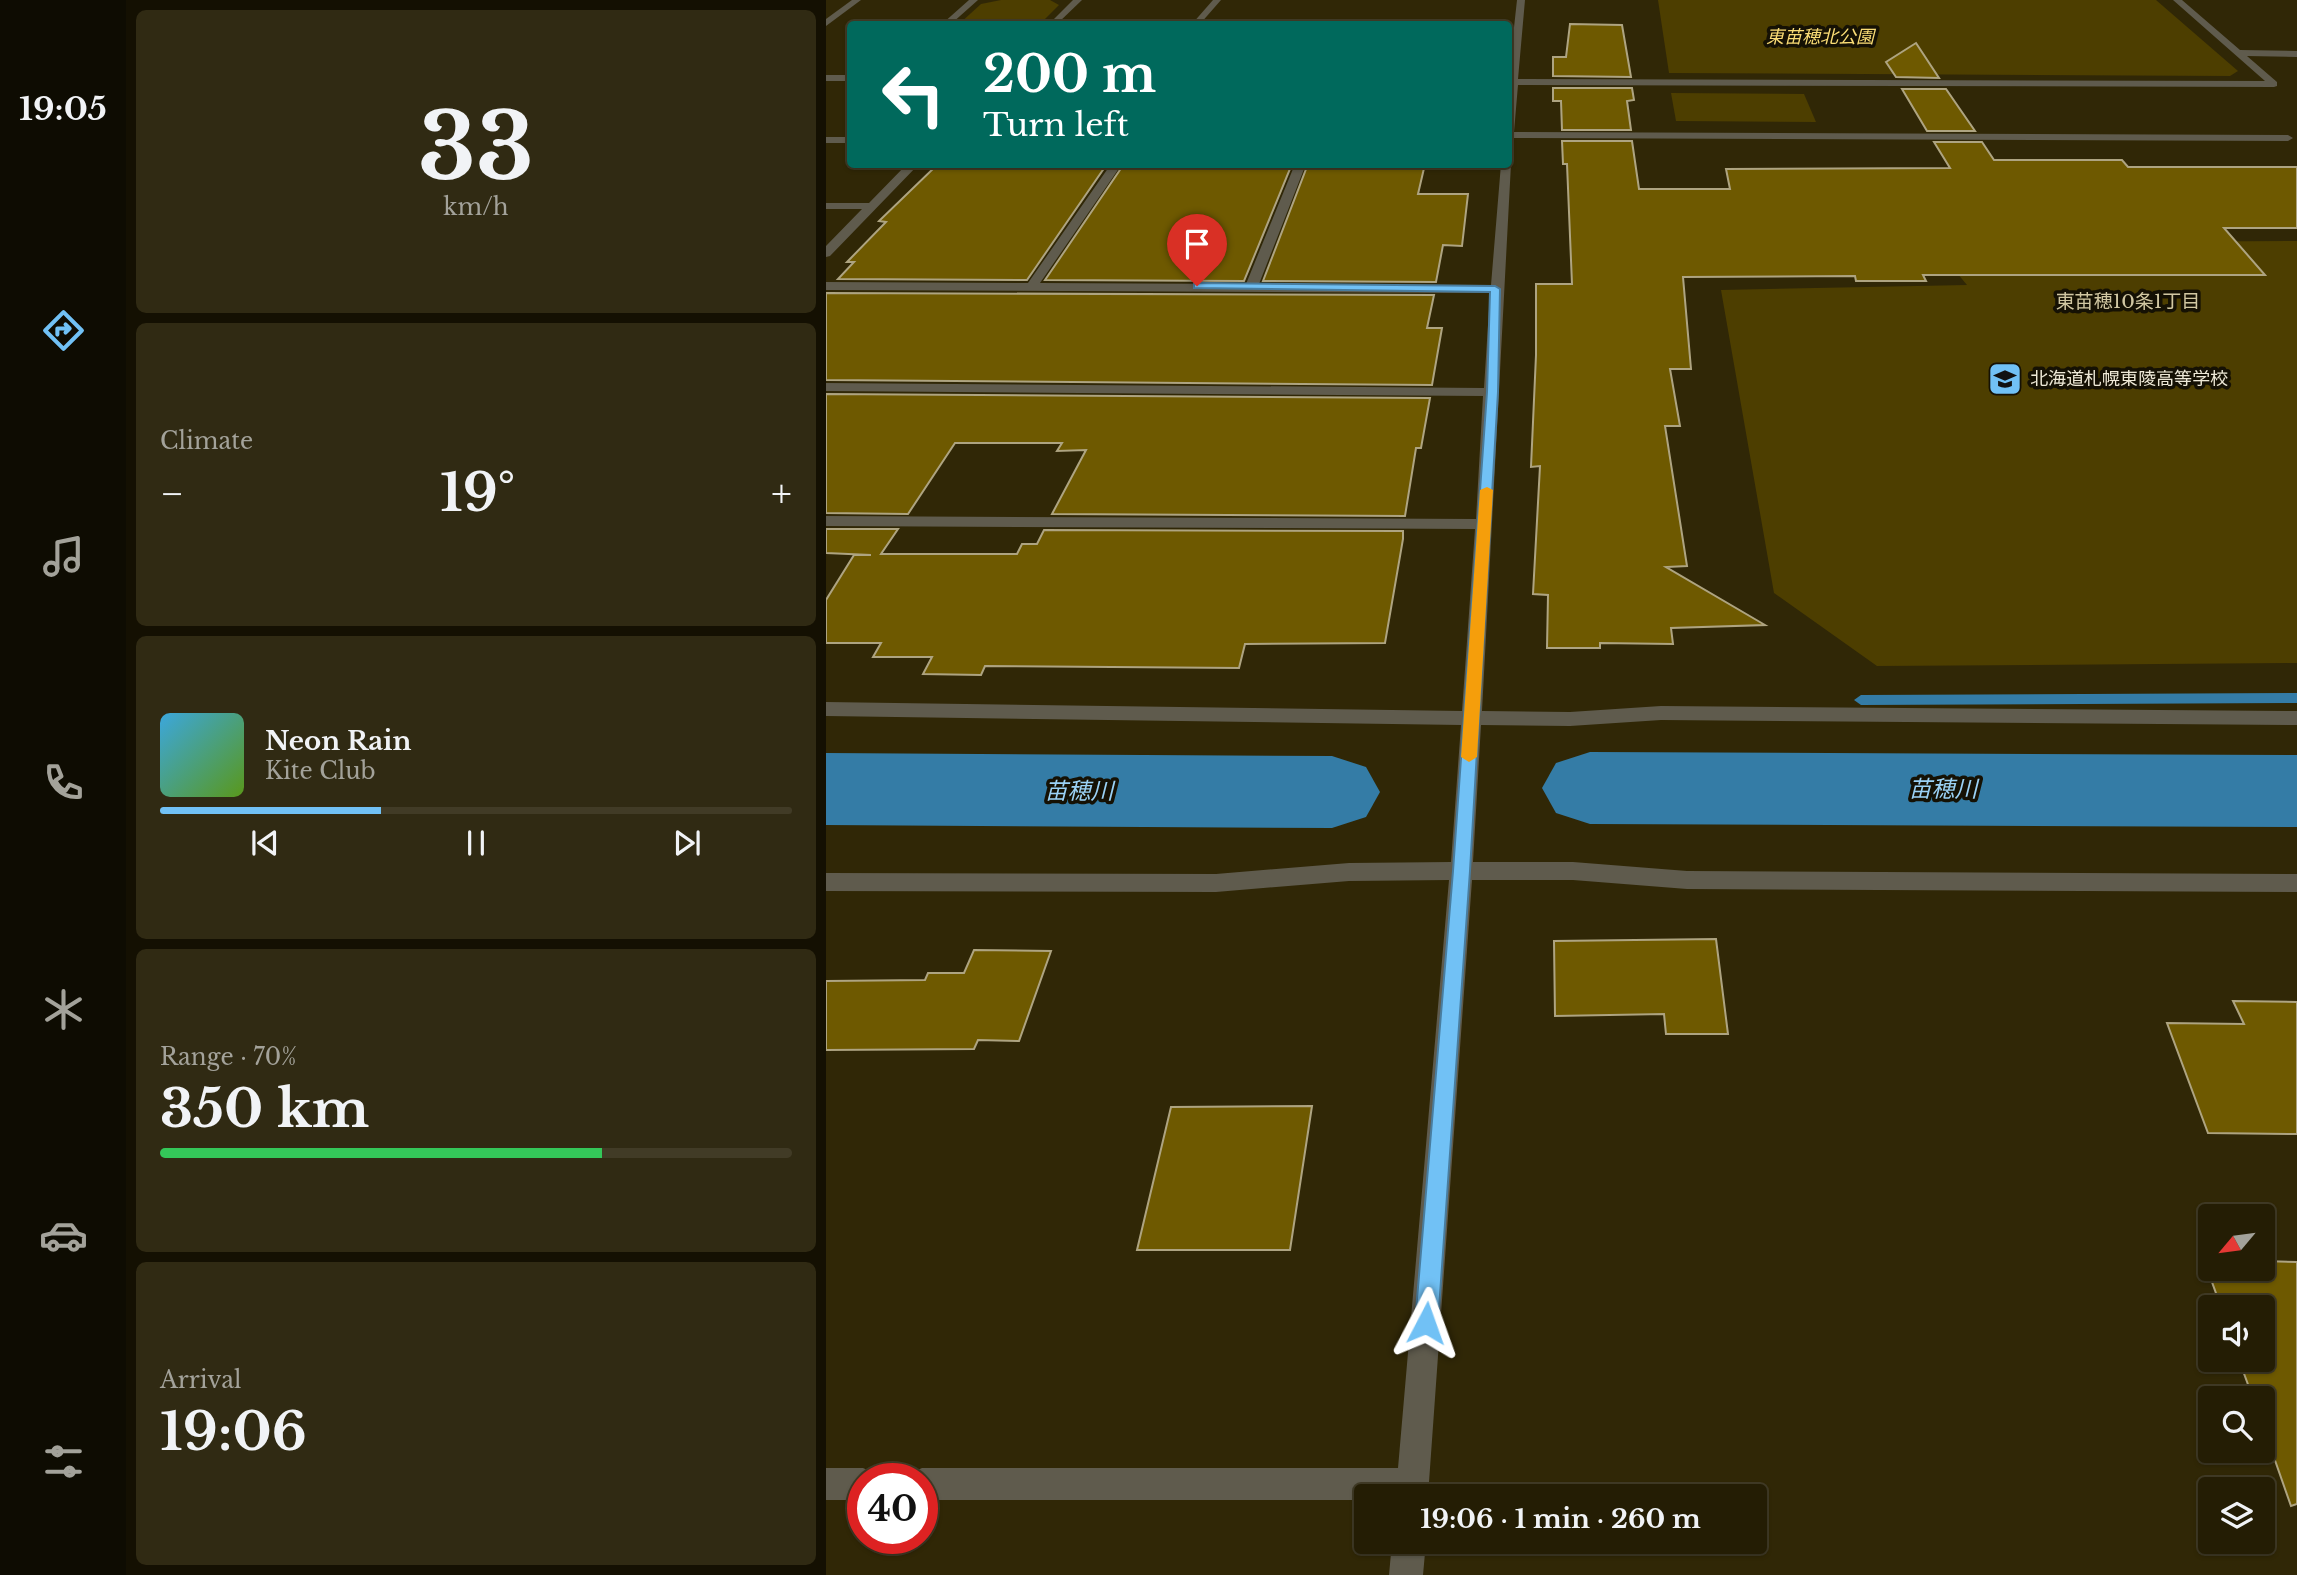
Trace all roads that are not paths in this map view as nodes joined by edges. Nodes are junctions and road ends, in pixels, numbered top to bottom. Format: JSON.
{"nodes":[{"id":1,"x":857,"y":0,"type":"edge"},
{"id":2,"x":974,"y":0,"type":"edge"},
{"id":3,"x":1078,"y":0,"type":"edge"},
{"id":4,"x":1217,"y":0,"type":"edge"},
{"id":5,"x":1521,"y":0,"type":"edge"},
{"id":6,"x":2177,"y":0,"type":"edge"},
{"id":7,"x":950,"y":21,"type":"edge"},
{"id":8,"x":1056,"y":21,"type":"edge"},
{"id":9,"x":1199,"y":21,"type":"edge"},
{"id":10,"x":826,"y":23,"type":"edge"},
{"id":11,"x":1513,"y":29,"type":"edge"},
{"id":12,"x":1512,"y":48,"type":"edge"},
{"id":13,"x":2240,"y":53,"type":"junction"},
{"id":14,"x":2297,"y":54,"type":"edge"},
{"id":15,"x":1512,"y":75,"type":"edge"},
{"id":16,"x":826,"y":78,"type":"edge"},
{"id":17,"x":847,"y":78,"type":"edge"},
{"id":18,"x":1513,"y":82,"type":"junction"},
{"id":19,"x":1512,"y":93,"type":"edge"},
{"id":20,"x":1512,"y":137,"type":"edge"},
{"id":21,"x":2288,"y":138,"type":"dead end"},
{"id":22,"x":826,"y":140,"type":"edge"},
{"id":23,"x":847,"y":140,"type":"edge"},
{"id":24,"x":910,"y":168,"type":"edge"},
{"id":25,"x":1114,"y":168,"type":"edge"},
{"id":26,"x":1299,"y":168,"type":"edge"},
{"id":27,"x":1506,"y":168,"type":"edge"},
{"id":28,"x":826,"y":206,"type":"edge"},
{"id":29,"x":872,"y":206,"type":"junction"},
{"id":30,"x":826,"y":253,"type":"edge"},
{"id":31,"x":826,"y":286,"type":"edge"},
{"id":32,"x":1032,"y":286,"type":"junction"},
{"id":33,"x":1252,"y":286,"type":"junction"},
{"id":34,"x":1495,"y":289,"type":"junction"},
{"id":35,"x":826,"y":387,"type":"edge"},
{"id":36,"x":1493,"y":392,"type":"junction"},
{"id":37,"x":826,"y":521,"type":"edge"},
{"id":38,"x":1485,"y":524,"type":"junction"},
{"id":39,"x":826,"y":709,"type":"edge"},
{"id":40,"x":1472,"y":718,"type":"junction"},
{"id":41,"x":2297,"y":718,"type":"edge"},
{"id":42,"x":1462,"y":871,"type":"junction"},
{"id":43,"x":826,"y":882,"type":"edge"},
{"id":44,"x":2297,"y":883,"type":"edge"},
{"id":45,"x":826,"y":1484,"type":"edge"},
{"id":46,"x":847,"y":1484,"type":"edge"},
{"id":47,"x":938,"y":1484,"type":"edge"},
{"id":48,"x":1413,"y":1484,"type":"edge"},
{"id":49,"x":1354,"y":1489,"type":"edge"},
{"id":50,"x":1408,"y":1554,"type":"edge"},
{"id":51,"x":1406,"y":1575,"type":"edge"}],
"edges":[{"from":1,"to":10,"type":"street"},
{"from":2,"to":7,"type":"street"},
{"from":3,"to":8,"type":"street"},
{"from":4,"to":9,"type":"street"},
{"from":5,"to":11,"type":"street"},
{"from":6,"to":13,"type":"street"},
{"from":11,"to":12,"type":"street"},
{"from":13,"to":14,"type":"street"},
{"from":13,"to":18,"type":"street"},
{"from":15,"to":18,"type":"street"},
{"from":16,"to":17,"type":"street"},
{"from":18,"to":19,"type":"street"},
{"from":20,"to":21,"type":"street"},
{"from":22,"to":23,"type":"street"},
{"from":24,"to":29,"type":"street"},
{"from":25,"to":32,"type":"street"},
{"from":26,"to":33,"type":"street"},
{"from":27,"to":34,"type":"street"},
{"from":28,"to":29,"type":"street"},
{"from":29,"to":30,"type":"street"},
{"from":31,"to":32,"type":"street"},
{"from":32,"to":33,"type":"street"},
{"from":33,"to":34,"type":"street"},
{"from":34,"to":36,"type":"street"},
{"from":35,"to":36,"type":"street"},
{"from":36,"to":38,"type":"street"},
{"from":37,"to":38,"type":"street"},
{"from":38,"to":40,"type":"street"},
{"from":39,"to":40,"type":"street"},
{"from":40,"to":41,"type":"street"},
{"from":40,"to":42,"type":"street"},
{"from":42,"to":43,"type":"street"},
{"from":42,"to":44,"type":"street"},
{"from":42,"to":48,"type":"street"},
{"from":45,"to":46,"type":"street"},
{"from":47,"to":49,"type":"street"},
{"from":50,"to":51,"type":"street"}]}
